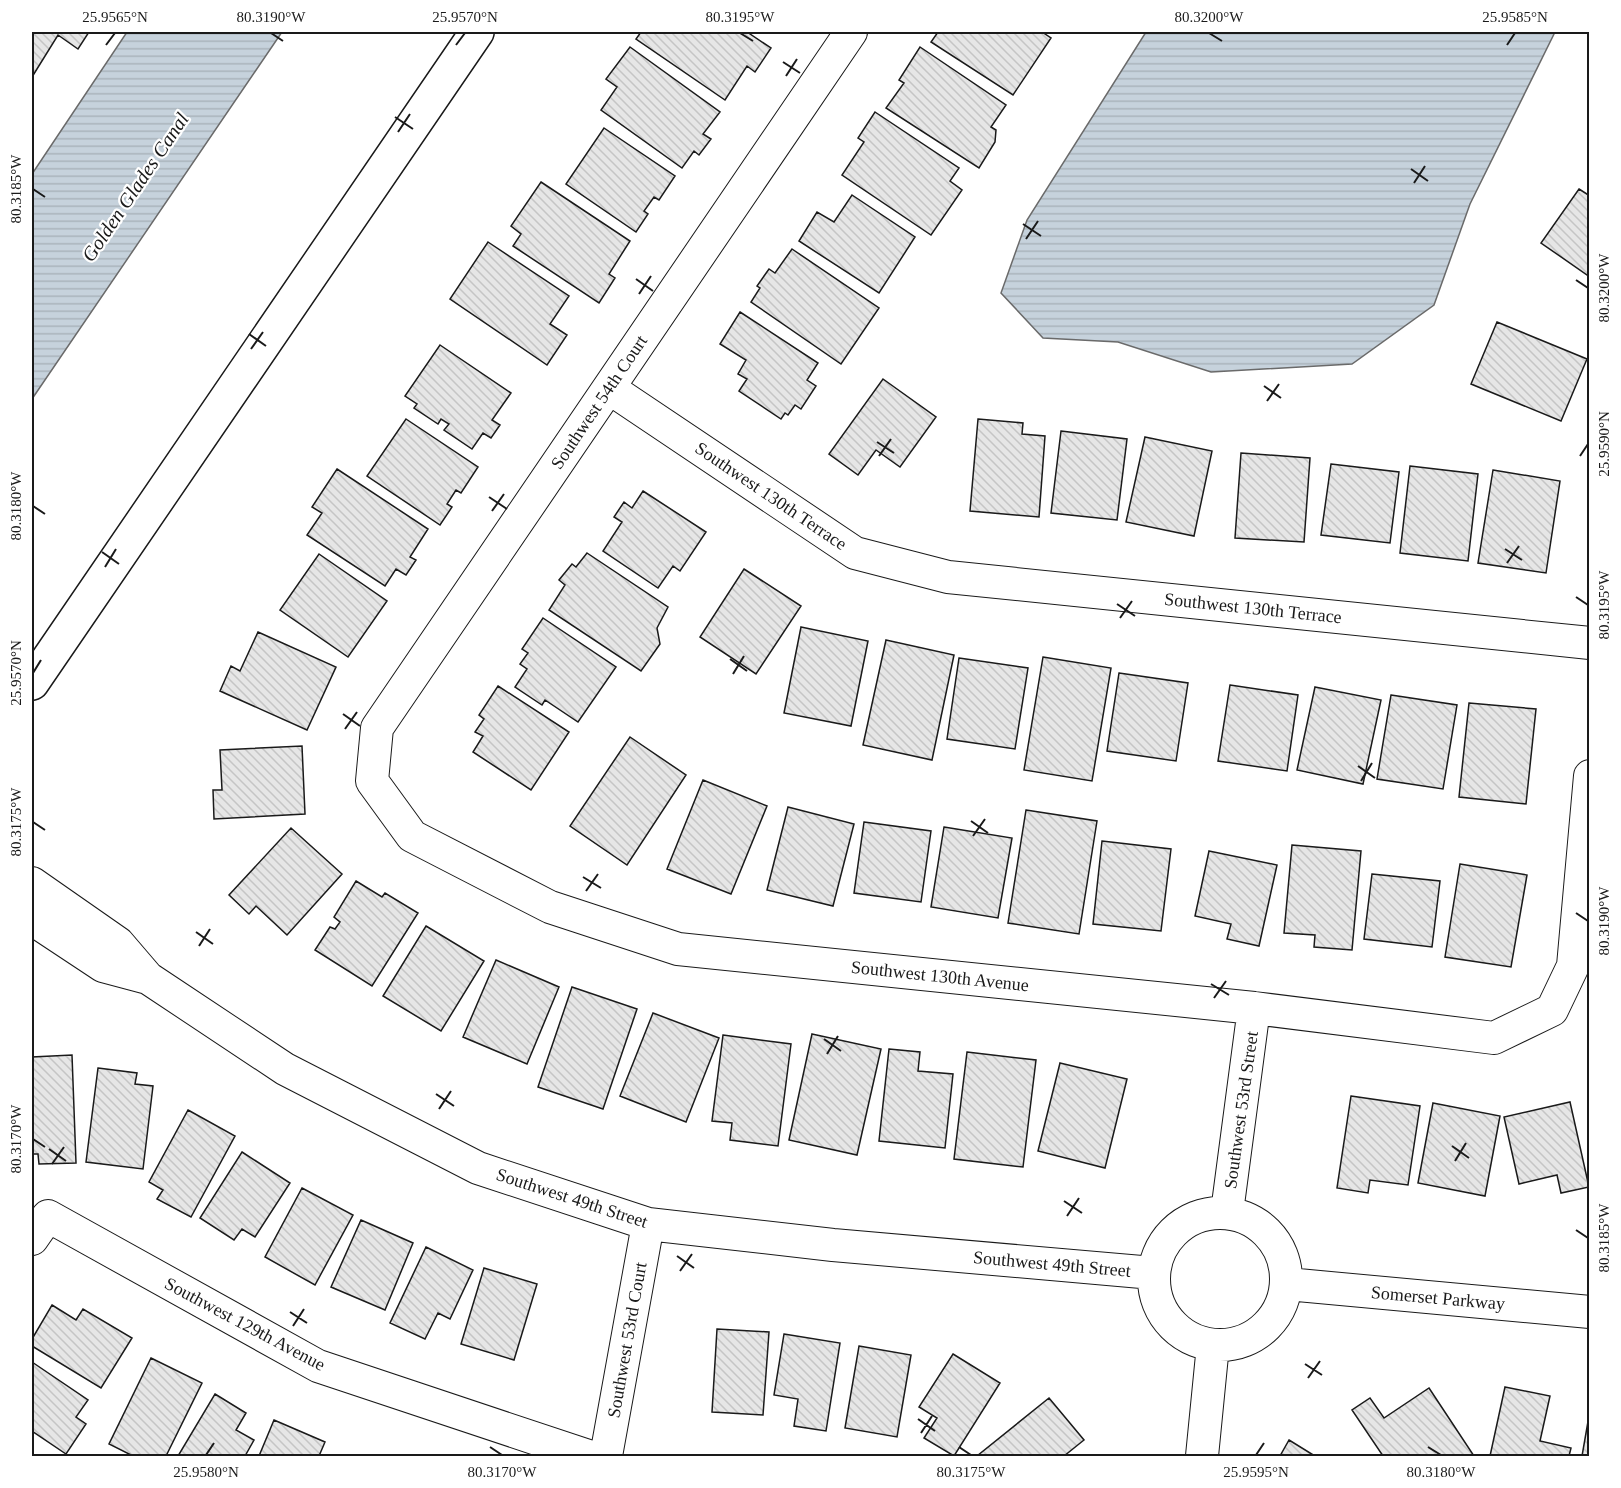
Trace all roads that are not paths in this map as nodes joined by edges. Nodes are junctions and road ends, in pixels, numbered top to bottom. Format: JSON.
{"nodes":[{"id":1,"x":477,"y":32,"type":"edge"},
{"id":2,"x":851,"y":32,"type":"edge"},
{"id":3,"x":609,"y":388,"type":"junction"},
{"id":4,"x":1590,"y":643,"type":"edge"},
{"id":5,"x":32,"y":683,"type":"edge"},
{"id":6,"x":1590,"y":776,"type":"edge"},
{"id":7,"x":372,"y":781,"type":"joint"},
{"id":8,"x":32,"y":884,"type":"edge"},
{"id":9,"x":32,"y":919,"type":"edge"},
{"id":10,"x":148,"y":978,"type":"junction"},
{"id":11,"x":1254,"y":1008,"type":"junction"},
{"id":12,"x":1227,"y":1212,"type":"junction"},
{"id":13,"x":648,"y":1224,"type":"junction"},
{"id":14,"x":40,"y":1227,"type":"edge"},
{"id":15,"x":1153,"y":1273,"type":"junction"},
{"id":16,"x":1287,"y":1284,"type":"junction"},
{"id":17,"x":1590,"y":1311,"type":"edge"},
{"id":18,"x":1213,"y":1345,"type":"junction"},
{"id":19,"x":588,"y":1456,"type":"edge"},
{"id":20,"x":606,"y":1456,"type":"edge"},
{"id":21,"x":1202,"y":1456,"type":"edge"}],
"edges":[{"from":1,"to":5,"type":"street"},
{"from":2,"to":3,"type":"street","name":"Southwest 54th Court"},
{"from":3,"to":4,"type":"street","name":"Southwest 130th Terrace"},
{"from":3,"to":7,"type":"street","name":"Southwest 54th Court"},
{"from":6,"to":11,"type":"street","name":"Southwest 130th Avenue"},
{"from":7,"to":11,"type":"street","name":"Southwest 130th Avenue"},
{"from":8,"to":10,"type":"street","name":"Southwest 49th Street"},
{"from":9,"to":10,"type":"street","name":"Southwest 49th Street"},
{"from":10,"to":13,"type":"street","name":"Southwest 49th Street"},
{"from":11,"to":12,"type":"street","name":"Southwest 53rd Street"},
{"from":12,"to":15,"type":"street"},
{"from":12,"to":16,"type":"street"},
{"from":13,"to":15,"type":"street","name":"Southwest 49th Street"},
{"from":13,"to":20,"type":"street","name":"Southwest 53rd Court"},
{"from":14,"to":19,"type":"street","name":"Southwest 129th Avenue"},
{"from":15,"to":18,"type":"street"},
{"from":16,"to":17,"type":"street","name":"Somerset Parkway"},
{"from":16,"to":18,"type":"street"},
{"from":18,"to":21,"type":"street"}]}
